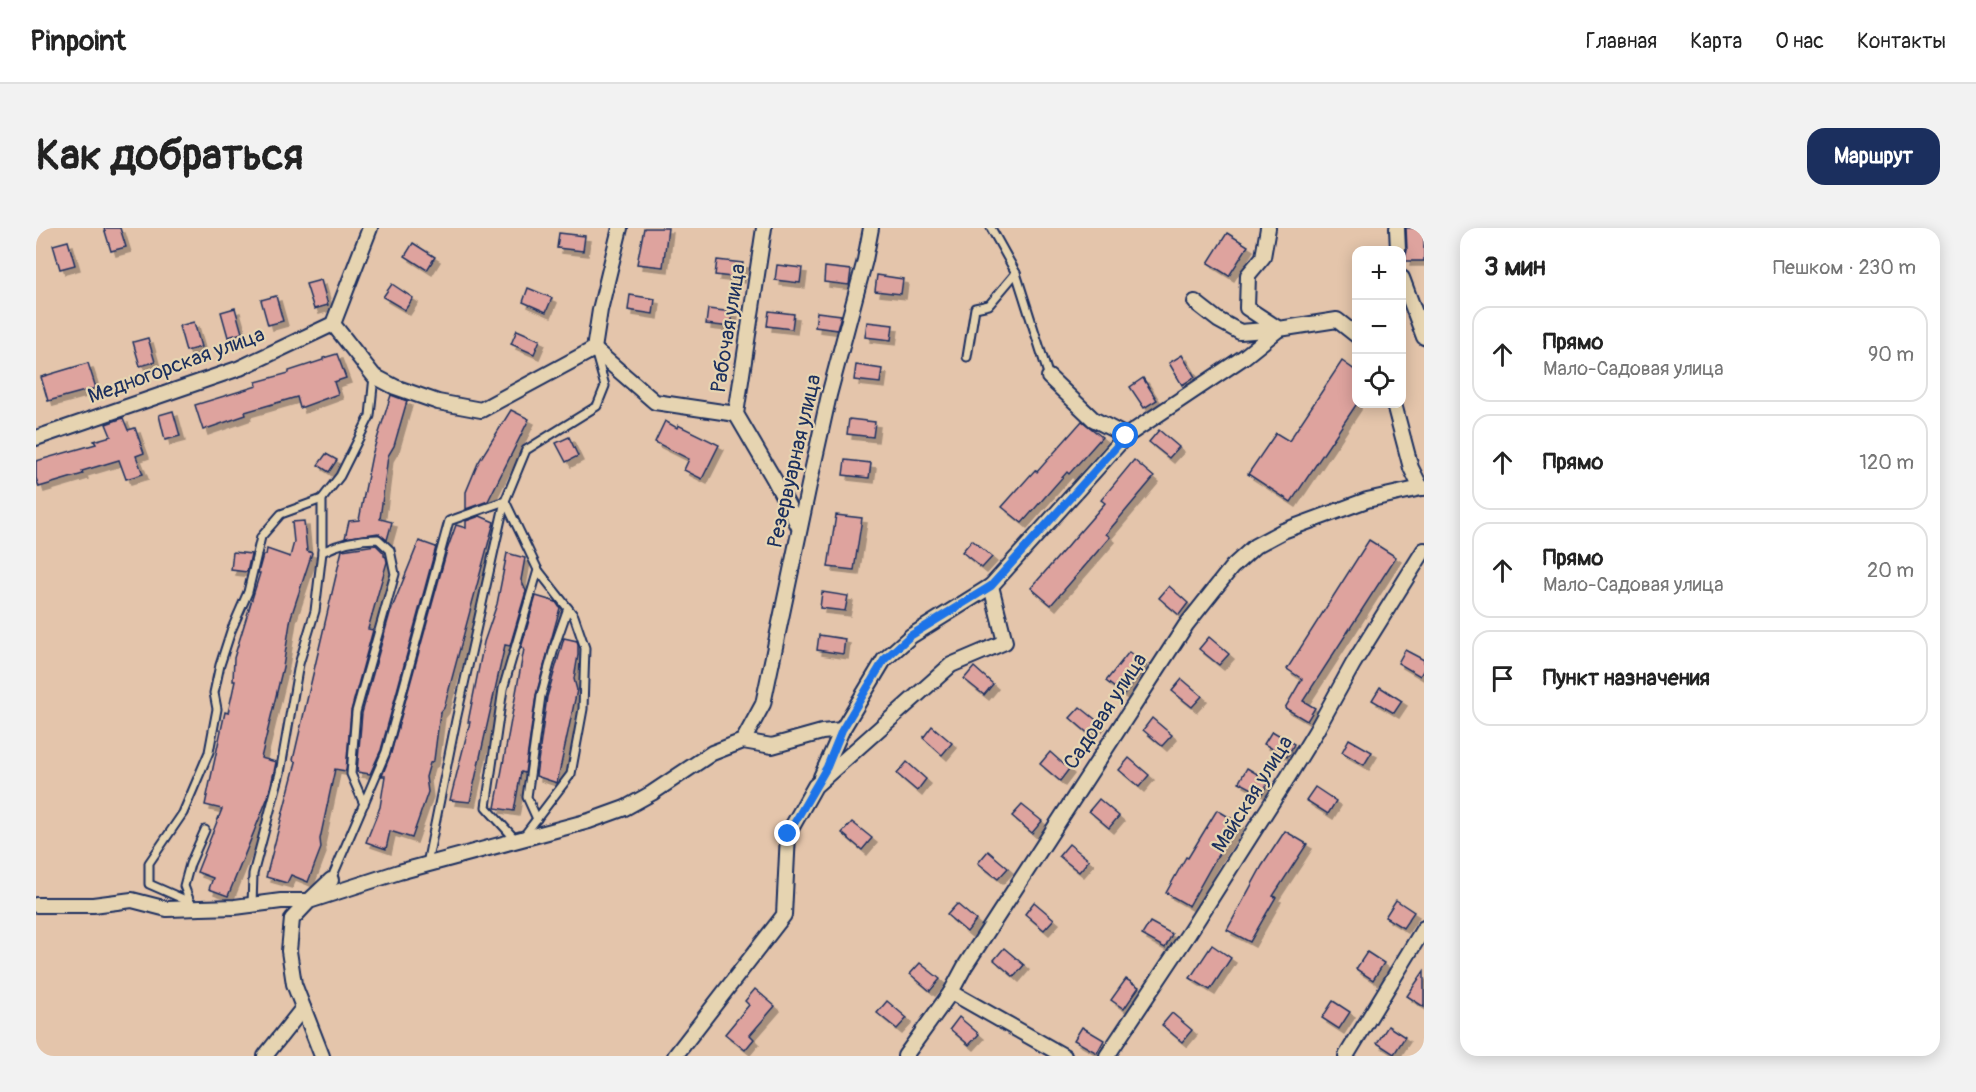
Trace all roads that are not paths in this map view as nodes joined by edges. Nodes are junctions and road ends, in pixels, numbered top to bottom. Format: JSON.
{"nodes":[{"id":1,"x":370,"y":228,"type":"edge"},
{"id":2,"x":620,"y":228,"type":"edge"},
{"id":3,"x":764,"y":228,"type":"edge"},
{"id":4,"x":871,"y":228,"type":"edge"},
{"id":5,"x":991,"y":228,"type":"edge"},
{"id":6,"x":1268,"y":228,"type":"edge"},
{"id":7,"x":1397,"y":228,"type":"edge"},
{"id":8,"x":1398,"y":246,"type":"edge"},
{"id":9,"x":1016,"y":273,"type":"junction"},
{"id":10,"x":1406,"y":291,"type":"edge"},
{"id":11,"x":1195,"y":302,"type":"dead end"},
{"id":12,"x":333,"y":324,"type":"junction"},
{"id":13,"x":1279,"y":328,"type":"junction"},
{"id":14,"x":1352,"y":331,"type":"edge"},
{"id":15,"x":1424,"y":337,"type":"edge"},
{"id":16,"x":594,"y":349,"type":"junction"},
{"id":17,"x":967,"y":357,"type":"dead end"},
{"id":18,"x":374,"y":376,"type":"junction"},
{"id":19,"x":1049,"y":376,"type":"joint"},
{"id":20,"x":1395,"y":408,"type":"edge"},
{"id":21,"x":736,"y":414,"type":"junction"},
{"id":22,"x":1126,"y":436,"type":"junction"},
{"id":23,"x":36,"y":438,"type":"edge"},
{"id":24,"x":1423,"y":488,"type":"edge"},
{"id":25,"x":322,"y":499,"type":"junction"},
{"id":26,"x":505,"y":501,"type":"junction"},
{"id":27,"x":799,"y":527,"type":"junction"},
{"id":28,"x":1424,"y":550,"type":"edge"},
{"id":29,"x":322,"y":552,"type":"junction"},
{"id":30,"x":538,"y":570,"type":"junction"},
{"id":31,"x":991,"y":586,"type":"junction"},
{"id":32,"x":568,"y":608,"type":"junction"},
{"id":33,"x":842,"y":730,"type":"junction"},
{"id":34,"x":743,"y":741,"type":"junction"},
{"id":35,"x":815,"y":786,"type":"junction"},
{"id":36,"x":364,"y":804,"type":"junction"},
{"id":37,"x":537,"y":819,"type":"junction"},
{"id":38,"x":205,"y":830,"type":"dead end"},
{"id":39,"x":519,"y":838,"type":"junction"},
{"id":40,"x":427,"y":864,"type":"junction"},
{"id":41,"x":331,"y":880,"type":"joint"},
{"id":42,"x":309,"y":901,"type":"junction"},
{"id":43,"x":189,"y":902,"type":"junction"},
{"id":44,"x":36,"y":905,"type":"edge"},
{"id":45,"x":252,"y":905,"type":"junction"},
{"id":46,"x":210,"y":908,"type":"junction"},
{"id":47,"x":1424,"y":928,"type":"edge"},
{"id":48,"x":951,"y":992,"type":"junction"},
{"id":49,"x":303,"y":1008,"type":"junction"},
{"id":50,"x":265,"y":1056,"type":"edge"},
{"id":51,"x":322,"y":1056,"type":"edge"},
{"id":52,"x":675,"y":1056,"type":"edge"},
{"id":53,"x":905,"y":1056,"type":"edge"},
{"id":54,"x":1064,"y":1056,"type":"edge"},
{"id":55,"x":1107,"y":1056,"type":"edge"},
{"id":56,"x":1346,"y":1056,"type":"edge"}],
"edges":[{"from":1,"to":12,"type":"street"},
{"from":2,"to":16,"type":"street"},
{"from":3,"to":21,"type":"street","name":"Рабочая улица"},
{"from":4,"to":27,"type":"street","name":"Резервуарная улица"},
{"from":5,"to":9,"type":"lane"},
{"from":6,"to":13,"type":"street"},
{"from":7,"to":8,"type":"street"},
{"from":9,"to":17,"type":"lane"},
{"from":9,"to":19,"type":"lane"},
{"from":10,"to":15,"type":"street"},
{"from":11,"to":13,"type":"street"},
{"from":12,"to":18,"type":"street"},
{"from":12,"to":23,"type":"street","name":"Медногорская улица"},
{"from":13,"to":14,"type":"street"},
{"from":13,"to":22,"type":"street"},
{"from":16,"to":18,"type":"street"},
{"from":16,"to":21,"type":"street"},
{"from":16,"to":26,"type":"lane"},
{"from":18,"to":25,"type":"lane"},
{"from":19,"to":22,"type":"street"},
{"from":20,"to":24,"type":"street"},
{"from":21,"to":27,"type":"street","name":"Рабочая улица"},
{"from":22,"to":31,"type":"street"},
{"from":24,"to":48,"type":"street","name":"Садовая улица"},
{"from":25,"to":29,"type":"lane"},
{"from":25,"to":43,"type":"lane"},
{"from":26,"to":30,"type":"lane"},
{"from":26,"to":36,"type":"lane"},
{"from":26,"to":40,"type":"lane"},
{"from":27,"to":34,"type":"street","name":"Резервуарная улица"},
{"from":28,"to":55,"type":"street","name":"Майская улица"},
{"from":29,"to":36,"type":"lane"},
{"from":29,"to":45,"type":"lane"},
{"from":30,"to":32,"type":"lane"},
{"from":30,"to":39,"type":"lane"},
{"from":31,"to":33,"type":"street"},
{"from":31,"to":35,"type":"street"},
{"from":32,"to":37,"type":"lane"},
{"from":32,"to":37,"type":"lane"},
{"from":33,"to":34,"type":"street"},
{"from":33,"to":35,"type":"street"},
{"from":34,"to":39,"type":"street"},
{"from":35,"to":52,"type":"street"},
{"from":36,"to":41,"type":"lane"},
{"from":37,"to":39,"type":"lane"},
{"from":38,"to":43,"type":"lane"},
{"from":39,"to":40,"type":"street"},
{"from":40,"to":42,"type":"street"},
{"from":41,"to":42,"type":"street"},
{"from":42,"to":45,"type":"street"},
{"from":42,"to":49,"type":"street"},
{"from":43,"to":46,"type":"lane"},
{"from":44,"to":46,"type":"street"},
{"from":45,"to":46,"type":"street"},
{"from":47,"to":56,"type":"street"},
{"from":48,"to":53,"type":"street","name":"Садовая улица"},
{"from":48,"to":54,"type":"street"},
{"from":49,"to":50,"type":"street"},
{"from":49,"to":51,"type":"street"}]}
